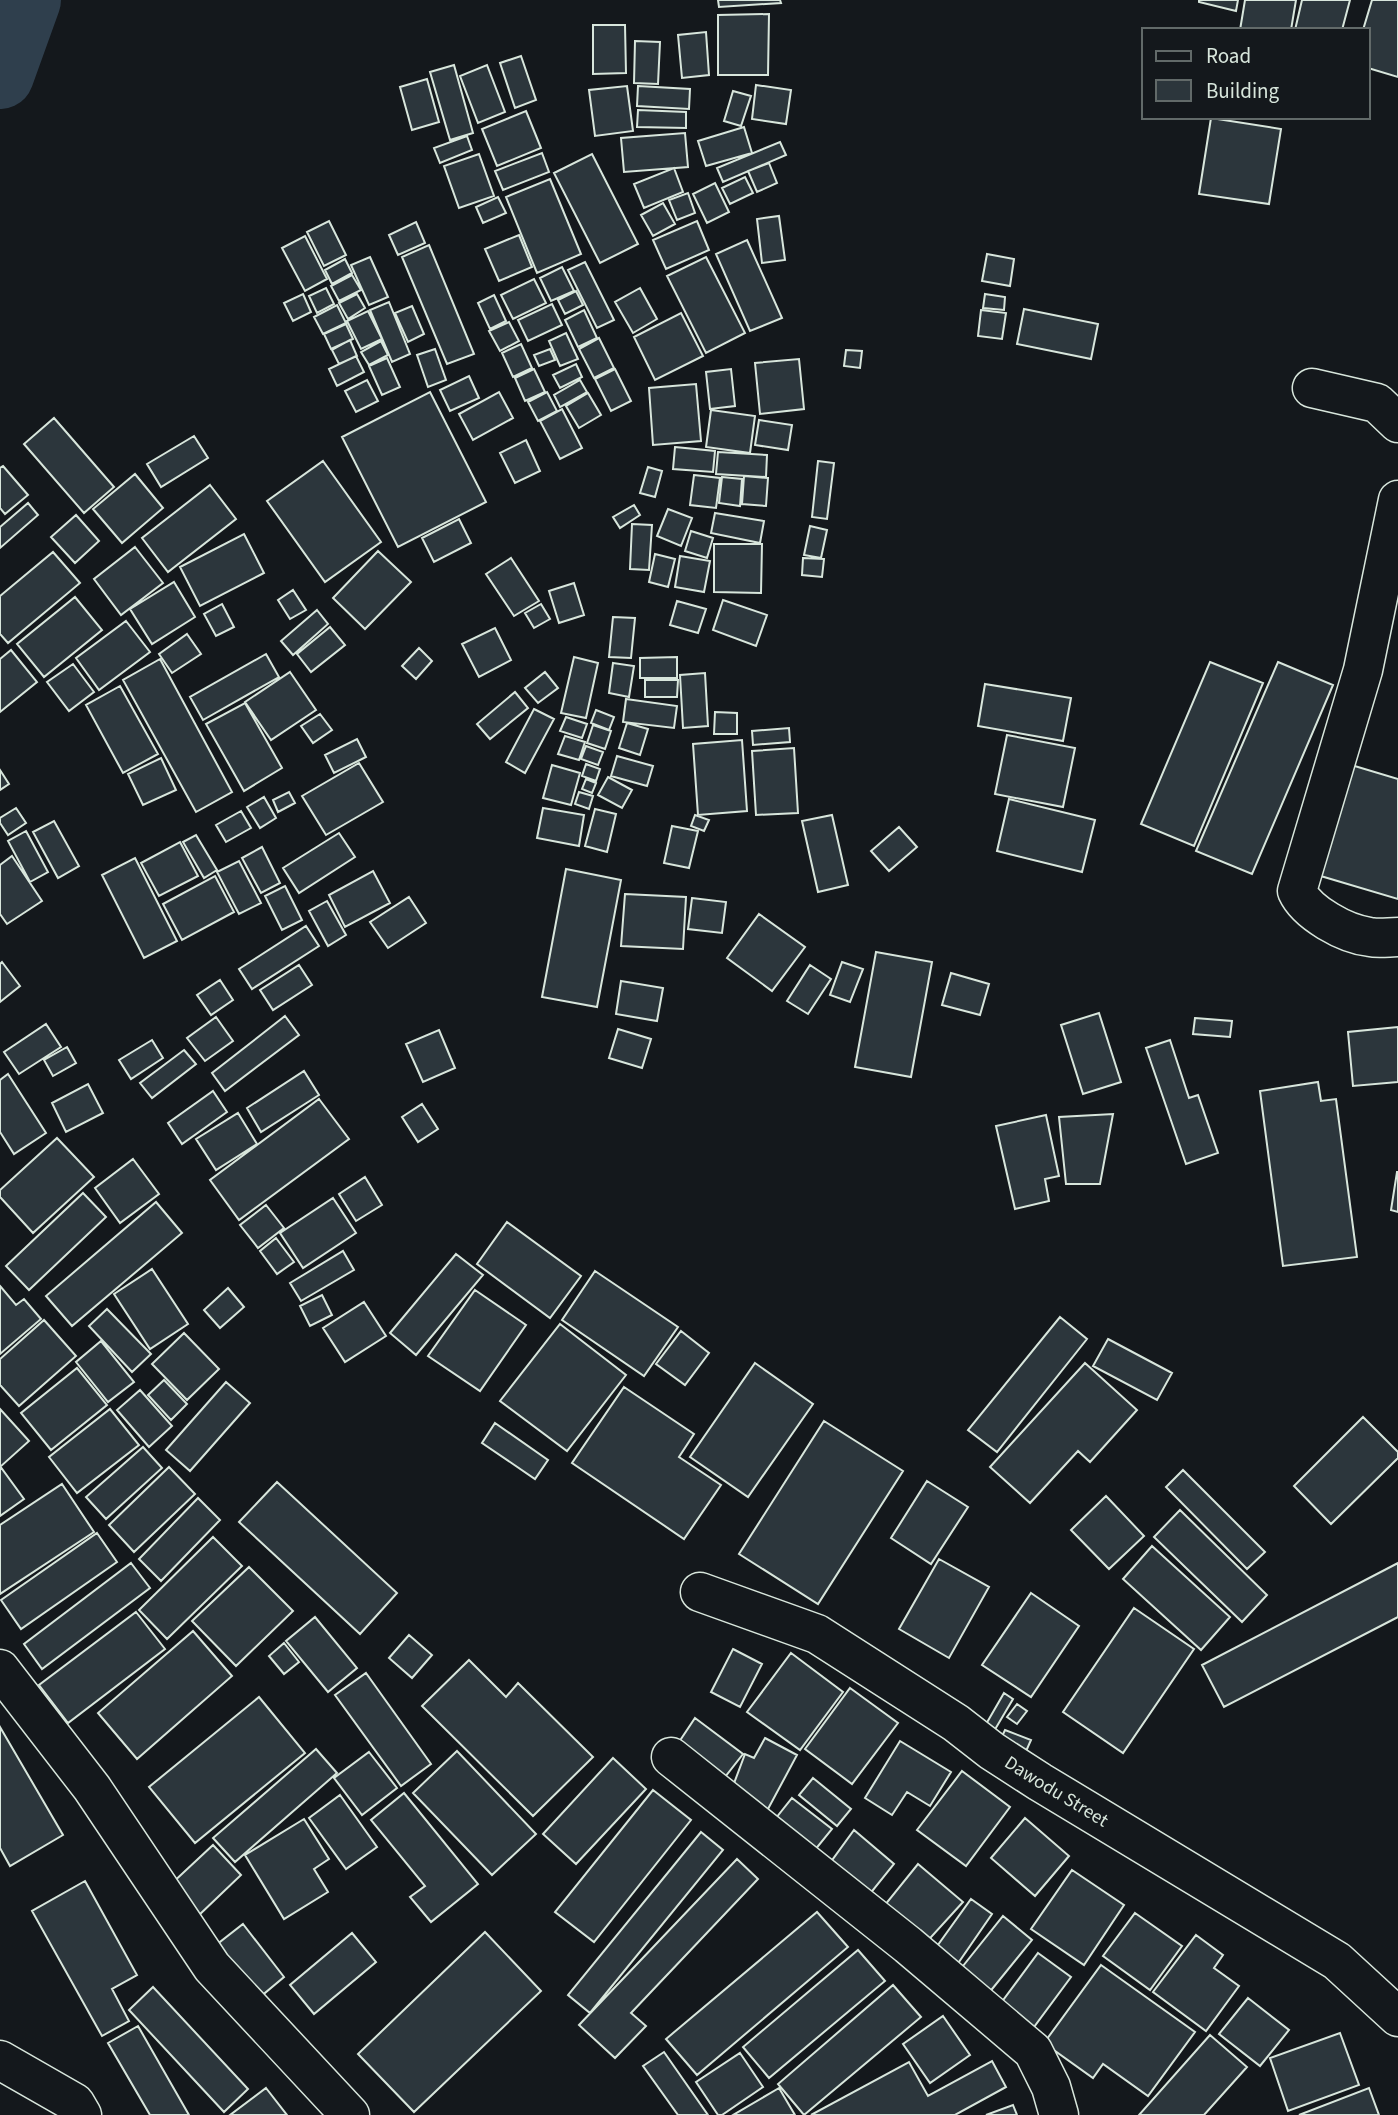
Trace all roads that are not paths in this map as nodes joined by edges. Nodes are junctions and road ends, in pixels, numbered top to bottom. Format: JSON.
{"nodes":[{"id":1,"x":1312,"y":388,"type":"dead end"},
{"id":2,"x":1398,"y":423,"type":"edge"},
{"id":3,"x":1398,"y":500,"type":"edge"},
{"id":4,"x":1398,"y":937,"type":"edge"},
{"id":5,"x":700,"y":1592,"type":"dead end"},
{"id":6,"x":0,"y":1669,"type":"edge"},
{"id":7,"x":671,"y":1757,"type":"dead end"},
{"id":8,"x":1398,"y":2017,"type":"edge"},
{"id":9,"x":0,"y":2060,"type":"edge"},
{"id":10,"x":82,"y":2115,"type":"edge"},
{"id":11,"x":350,"y":2115,"type":"edge"},
{"id":12,"x":1059,"y":2115,"type":"edge"}],
"edges":[{"from":1,"to":2,"type":"street"},
{"from":3,"to":4,"type":"street"},
{"from":5,"to":8,"type":"street","name":"Dawodu Street"},
{"from":6,"to":11,"type":"street"},
{"from":7,"to":12,"type":"street"},
{"from":9,"to":10,"type":"street"}]}
